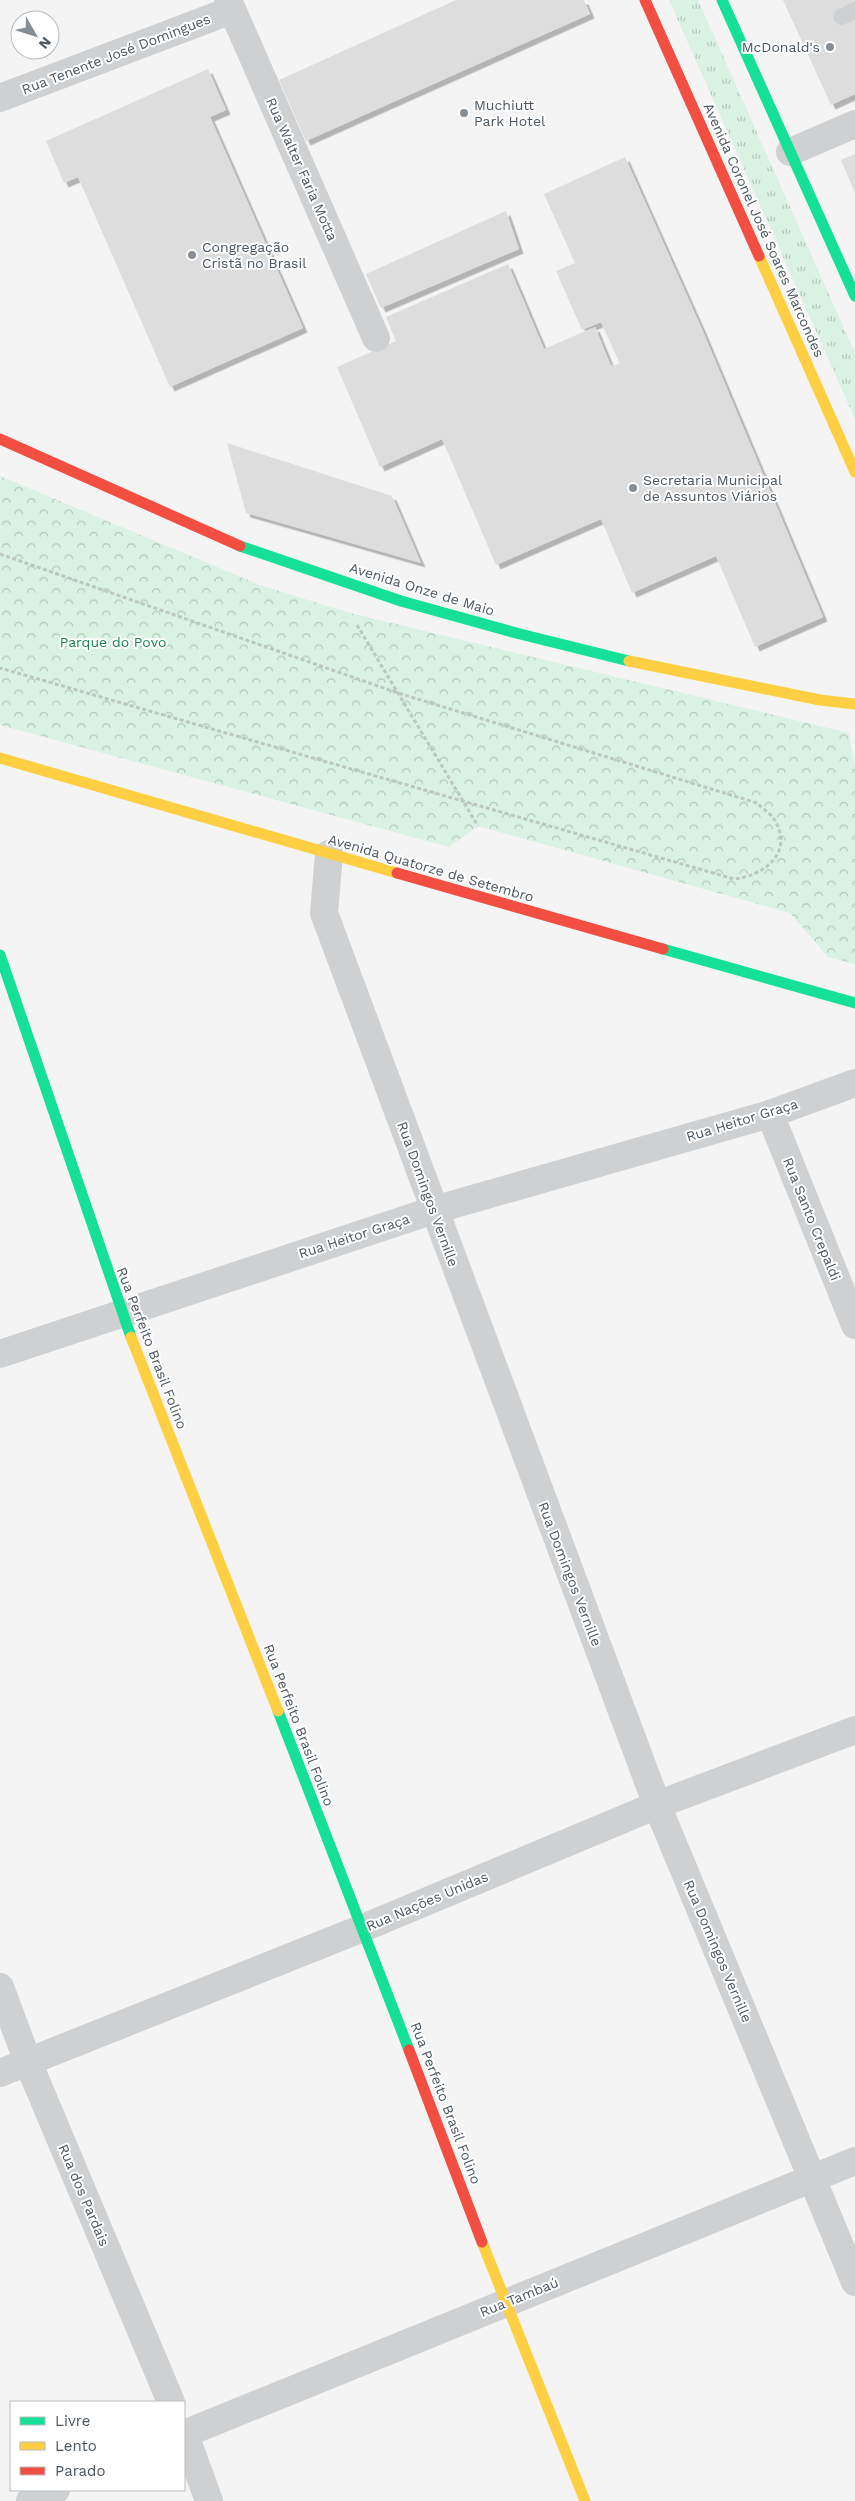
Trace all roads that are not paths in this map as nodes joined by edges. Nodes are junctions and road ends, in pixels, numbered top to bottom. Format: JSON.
{"nodes":[{"id":1,"x":645,"y":0,"type":"edge"},
{"id":2,"x":722,"y":0,"type":"edge"},
{"id":3,"x":230,"y":5,"type":"edge"},
{"id":4,"x":0,"y":98,"type":"edge"},
{"id":5,"x":855,"y":124,"type":"edge"},
{"id":6,"x":790,"y":152,"type":"junction"},
{"id":7,"x":855,"y":296,"type":"edge"},
{"id":8,"x":376,"y":338,"type":"dead end"},
{"id":9,"x":0,"y":439,"type":"edge"},
{"id":10,"x":855,"y":472,"type":"edge"},
{"id":11,"x":855,"y":704,"type":"edge"},
{"id":12,"x":0,"y":758,"type":"edge"},
{"id":13,"x":329,"y":854,"type":"junction"},
{"id":14,"x":0,"y":955,"type":"edge"},
{"id":15,"x":855,"y":1003,"type":"edge"},
{"id":16,"x":855,"y":1083,"type":"edge"},
{"id":17,"x":770,"y":1114,"type":"junction"},
{"id":18,"x":434,"y":1210,"type":"junction"},
{"id":19,"x":121,"y":1312,"type":"junction"},
{"id":20,"x":855,"y":1325,"type":"edge"},
{"id":21,"x":0,"y":1354,"type":"edge"},
{"id":22,"x":855,"y":1730,"type":"edge"},
{"id":23,"x":657,"y":1805,"type":"junction"},
{"id":24,"x":363,"y":1928,"type":"junction"},
{"id":25,"x":0,"y":1986,"type":"edge"},
{"id":26,"x":28,"y":2062,"type":"junction"},
{"id":27,"x":0,"y":2073,"type":"edge"},
{"id":28,"x":855,"y":2161,"type":"edge"},
{"id":29,"x":812,"y":2178,"type":"junction"},
{"id":30,"x":855,"y":2282,"type":"edge"},
{"id":31,"x":505,"y":2303,"type":"junction"},
{"id":32,"x":171,"y":2401,"type":"edge"},
{"id":33,"x":185,"y":2433,"type":"edge"},
{"id":34,"x":185,"y":2436,"type":"edge"},
{"id":35,"x":54,"y":2491,"type":"edge"},
{"id":36,"x":30,"y":2501,"type":"edge"},
{"id":37,"x":209,"y":2501,"type":"edge"},
{"id":38,"x":585,"y":2501,"type":"edge"}],
"edges":[{"from":1,"to":10,"type":"street","name":"Avenida Coronel José Soares Marcondes"},
{"from":2,"to":6,"type":"street"},
{"from":3,"to":4,"type":"street","name":"Rua Tenente José Domingues"},
{"from":3,"to":8,"type":"street","name":"Rua Walter Faria Motta"},
{"from":5,"to":6,"type":"street"},
{"from":6,"to":7,"type":"street"},
{"from":9,"to":11,"type":"street","name":"Avenida Onze de Maio"},
{"from":12,"to":13,"type":"street","name":"Avenida Quatorze de Setembro"},
{"from":13,"to":15,"type":"street","name":"Avenida Quatorze de Setembro"},
{"from":13,"to":18,"type":"street","name":"Rua Domingos Vernille"},
{"from":14,"to":19,"type":"street","name":"Rua Perfeito Brasil Folino"},
{"from":16,"to":17,"type":"street","name":"Rua Heitor Graça"},
{"from":17,"to":18,"type":"street","name":"Rua Heitor Graça"},
{"from":17,"to":20,"type":"street","name":"Rua Santo Crepaldi"},
{"from":18,"to":19,"type":"street","name":"Rua Heitor Graça"},
{"from":18,"to":23,"type":"street","name":"Rua Domingos Vernille"},
{"from":19,"to":21,"type":"street","name":"Rua Heitor Graça"},
{"from":19,"to":24,"type":"street","name":"Rua Perfeito Brasil Folino"},
{"from":22,"to":23,"type":"street","name":"Rua Nações Unidas"},
{"from":23,"to":24,"type":"street","name":"Rua Nações Unidas"},
{"from":23,"to":29,"type":"street","name":"Rua Domingos Vernille"},
{"from":24,"to":26,"type":"street","name":"Rua Nações Unidas"},
{"from":24,"to":31,"type":"street","name":"Rua Perfeito Brasil Folino"},
{"from":25,"to":26,"type":"street","name":"Rua dos Pardais"},
{"from":26,"to":27,"type":"street","name":"Rua Nações Unidas"},
{"from":26,"to":32,"type":"street","name":"Rua dos Pardais"},
{"from":28,"to":29,"type":"street","name":"Rua Tambaú"},
{"from":29,"to":30,"type":"street","name":"Rua Domingos Vernille"},
{"from":29,"to":31,"type":"street","name":"Rua Tambaú"},
{"from":31,"to":33,"type":"street","name":"Rua Tambaú"},
{"from":31,"to":38,"type":"street","name":"Rua Perfeito Brasil Folino"},
{"from":34,"to":37,"type":"street"},
{"from":35,"to":36,"type":"street"}]}
